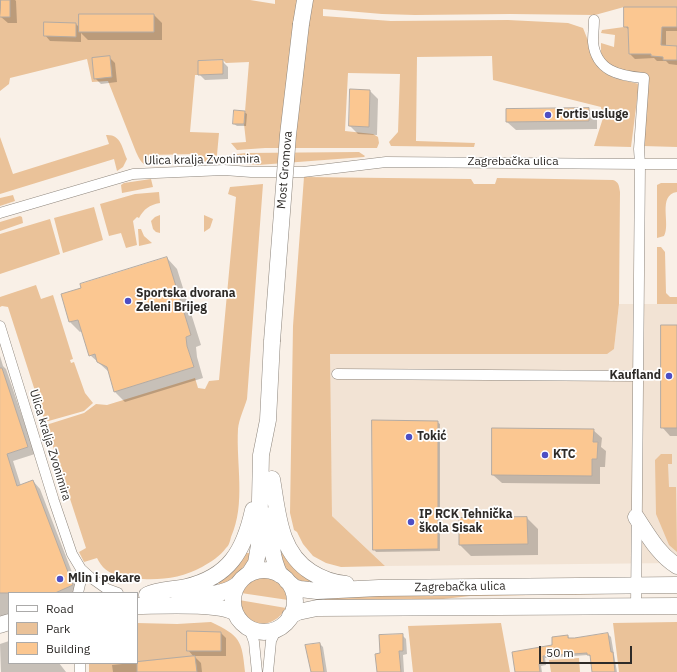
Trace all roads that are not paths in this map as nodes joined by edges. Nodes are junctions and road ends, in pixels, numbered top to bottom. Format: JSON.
{"nodes":[{"id":1,"x":305,"y":0,"type":"edge"},
{"id":2,"x":594,"y":20,"type":"dead end"},
{"id":3,"x":386,"y":162,"type":"joint"},
{"id":4,"x":640,"y":164,"type":"junction"},
{"id":5,"x":677,"y":164,"type":"edge"},
{"id":6,"x":0,"y":213,"type":"edge"},
{"id":7,"x":0,"y":326,"type":"edge"},
{"id":8,"x":337,"y":374,"type":"dead end"},
{"id":9,"x":638,"y":376,"type":"junction"},
{"id":10,"x":266,"y":484,"type":"junction"},
{"id":11,"x":636,"y":517,"type":"junction"},
{"id":12,"x":677,"y":566,"type":"edge"},
{"id":13,"x":81,"y":569,"type":"junction"},
{"id":14,"x":249,"y":574,"type":"junction"},
{"id":15,"x":283,"y":578,"type":"junction"},
{"id":16,"x":677,"y":584,"type":"edge"},
{"id":17,"x":238,"y":585,"type":"junction"},
{"id":18,"x":636,"y":585,"type":"junction"},
{"id":19,"x":379,"y":588,"type":"junction"},
{"id":20,"x":78,"y":592,"type":"edge"},
{"id":21,"x":115,"y":592,"type":"edge"},
{"id":22,"x":140,"y":599,"type":"edge"},
{"id":23,"x":677,"y":606,"type":"edge"},
{"id":24,"x":636,"y":607,"type":"junction"},
{"id":25,"x":235,"y":613,"type":"junction"},
{"id":26,"x":290,"y":616,"type":"junction"},
{"id":27,"x":249,"y":628,"type":"junction"},
{"id":28,"x":277,"y":628,"type":"junction"},
{"id":29,"x":257,"y":672,"type":"edge"},
{"id":30,"x":268,"y":672,"type":"edge"}],
"edges":[{"from":1,"to":10,"type":"main road","name":"Most Gromova","bridge":true},
{"from":2,"to":4,"type":"street"},
{"from":3,"to":4,"type":"street","name":"Zagrebačka ulica"},
{"from":3,"to":6,"type":"street","name":"Ulica kralja Zvonimira"},
{"from":4,"to":5,"type":"street","name":"Zagrebačka ulica"},
{"from":4,"to":9,"type":"street"},
{"from":7,"to":13,"type":"street","name":"Ulica kralja Zvonimira"},
{"from":8,"to":9,"type":"street"},
{"from":9,"to":11,"type":"street"},
{"from":10,"to":14,"type":"main road"},
{"from":10,"to":15,"type":"main road"},
{"from":10,"to":19,"type":"main road"},
{"from":10,"to":22,"type":"main road"},
{"from":11,"to":12,"type":"main road"},
{"from":11,"to":18,"type":"street"},
{"from":13,"to":20,"type":"street"},
{"from":13,"to":21,"type":"street","name":"Ulica kralja Zvonimira"},
{"from":14,"to":15,"type":"main road"},
{"from":14,"to":17,"type":"main road"},
{"from":15,"to":19,"type":"main road","name":"Zagrebačka ulica"},
{"from":15,"to":26,"type":"main road"},
{"from":16,"to":18,"type":"main road","name":"Zagrebačka ulica"},
{"from":17,"to":22,"type":"main road"},
{"from":17,"to":25,"type":"main road"},
{"from":18,"to":19,"type":"main road","name":"Zagrebačka ulica"},
{"from":18,"to":24,"type":"street"},
{"from":22,"to":25,"type":"main road"},
{"from":23,"to":24,"type":"main road","name":"Zagrebačka ulica"},
{"from":24,"to":26,"type":"main road","name":"Zagrebačka ulica"},
{"from":25,"to":27,"type":"main road"},
{"from":26,"to":28,"type":"main road"},
{"from":27,"to":28,"type":"main road"},
{"from":27,"to":29,"type":"street"},
{"from":28,"to":30,"type":"street"}]}
